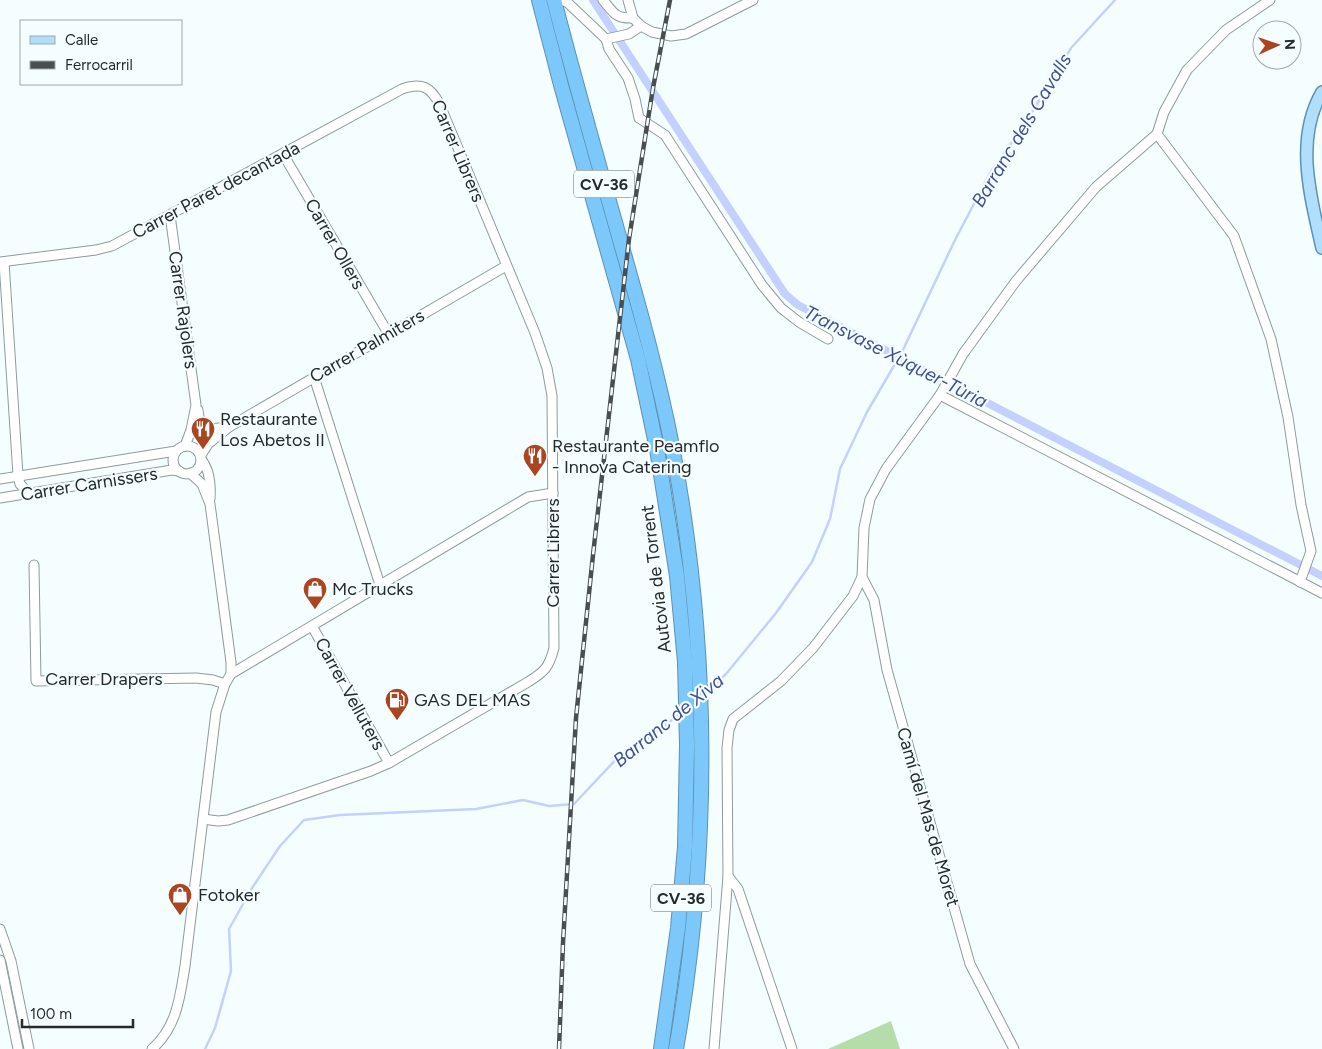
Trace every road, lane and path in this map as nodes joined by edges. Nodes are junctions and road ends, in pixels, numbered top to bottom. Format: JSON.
{"nodes":[{"id":1,"x":539,"y":0,"type":"edge"},
{"id":2,"x":554,"y":0,"type":"edge"},
{"id":3,"x":562,"y":0,"type":"edge"},
{"id":4,"x":603,"y":0,"type":"edge"},
{"id":5,"x":628,"y":0,"type":"edge"},
{"id":6,"x":753,"y":0,"type":"edge"},
{"id":7,"x":1270,"y":0,"type":"edge"},
{"id":8,"x":633,"y":18,"type":"junction"},
{"id":9,"x":641,"y":26,"type":"junction"},
{"id":10,"x":606,"y":39,"type":"junction"},
{"id":11,"x":422,"y":87,"type":"joint"},
{"id":12,"x":1322,"y":92,"type":"edge"},
{"id":13,"x":1157,"y":134,"type":"junction"},
{"id":14,"x":283,"y":154,"type":"junction"},
{"id":15,"x":170,"y":215,"type":"junction"},
{"id":16,"x":1322,"y":248,"type":"edge"},
{"id":17,"x":2,"y":262,"type":"edge"},
{"id":18,"x":506,"y":266,"type":"junction"},
{"id":19,"x":388,"y":333,"type":"junction"},
{"id":20,"x":828,"y":338,"type":"dead end"},
{"id":21,"x":314,"y":377,"type":"junction"},
{"id":22,"x":942,"y":391,"type":"junction"},
{"id":23,"x":196,"y":405,"type":"junction"},
{"id":24,"x":200,"y":417,"type":"junction"},
{"id":25,"x":229,"y":427,"type":"junction"},
{"id":26,"x":216,"y":428,"type":"junction"},
{"id":27,"x":202,"y":432,"type":"junction"},
{"id":28,"x":186,"y":442,"type":"junction"},
{"id":29,"x":176,"y":451,"type":"junction"},
{"id":30,"x":200,"y":455,"type":"junction"},
{"id":31,"x":179,"y":471,"type":"junction"},
{"id":32,"x":190,"y":474,"type":"junction"},
{"id":33,"x":18,"y":475,"type":"junction"},
{"id":34,"x":0,"y":479,"type":"edge"},
{"id":35,"x":28,"y":493,"type":"junction"},
{"id":36,"x":553,"y":493,"type":"junction"},
{"id":37,"x":0,"y":498,"type":"edge"},
{"id":38,"x":210,"y":504,"type":"junction"},
{"id":39,"x":34,"y":565,"type":"dead end"},
{"id":40,"x":862,"y":578,"type":"junction"},
{"id":41,"x":1300,"y":582,"type":"junction"},
{"id":42,"x":380,"y":585,"type":"junction"},
{"id":43,"x":1322,"y":593,"type":"edge"},
{"id":44,"x":312,"y":626,"type":"junction"},
{"id":45,"x":231,"y":674,"type":"junction"},
{"id":46,"x":225,"y":684,"type":"junction"},
{"id":47,"x":389,"y":763,"type":"junction"},
{"id":48,"x":203,"y":819,"type":"junction"},
{"id":49,"x":728,"y":876,"type":"junction"},
{"id":50,"x":694,"y":928,"type":"junction"},
{"id":51,"x":0,"y":929,"type":"edge"},
{"id":52,"x":0,"y":960,"type":"edge"},
{"id":53,"x":18,"y":1049,"type":"edge"},
{"id":54,"x":29,"y":1049,"type":"edge"},
{"id":55,"x":152,"y":1049,"type":"edge"},
{"id":56,"x":659,"y":1049,"type":"edge"},
{"id":57,"x":676,"y":1049,"type":"edge"},
{"id":58,"x":682,"y":1049,"type":"edge"},
{"id":59,"x":714,"y":1049,"type":"edge"},
{"id":60,"x":792,"y":1049,"type":"edge"},
{"id":61,"x":1014,"y":1049,"type":"edge"}],
"edges":[{"from":1,"to":56,"type":"highway","name":"Autovia de Torrent","number":"CV-36"},
{"from":2,"to":50,"type":"highway","name":"Autovia de Torrent","number":"CV-36"},
{"from":3,"to":10,"type":"street"},
{"from":4,"to":8,"type":"street"},
{"from":5,"to":8,"type":"street"},
{"from":6,"to":9,"type":"street"},
{"from":7,"to":13,"type":"street"},
{"from":8,"to":9,"type":"street"},
{"from":9,"to":10,"type":"street"},
{"from":10,"to":20,"type":"street"},
{"from":11,"to":14,"type":"street","name":"Carrer Paret decantada"},
{"from":11,"to":18,"type":"street","name":"Carrer Librers"},
{"from":12,"to":16,"type":"main road"},
{"from":13,"to":22,"type":"street"},
{"from":13,"to":41,"type":"street"},
{"from":14,"to":15,"type":"street","name":"Carrer Paret decantada"},
{"from":14,"to":19,"type":"street","name":"Carrer Ollers"},
{"from":15,"to":17,"type":"street","name":"Carrer Paret decantada"},
{"from":15,"to":23,"type":"street","name":"Carrer Rajolers"},
{"from":17,"to":33,"type":"street"},
{"from":18,"to":19,"type":"street","name":"Carrer Palmiters"},
{"from":18,"to":36,"type":"street","name":"Carrer Librers"},
{"from":19,"to":21,"type":"street","name":"Carrer Palmiters"},
{"from":21,"to":25,"type":"street","name":"Carrer Palmiters"},
{"from":21,"to":42,"type":"street"},
{"from":22,"to":40,"type":"street"},
{"from":22,"to":41,"type":"street"},
{"from":23,"to":24,"type":"street","name":"Carrer Rajolers"},
{"from":23,"to":28,"type":"street","name":"Carrer Rajolers"},
{"from":24,"to":26,"type":"street"},
{"from":24,"to":27,"type":"street","name":"Carrer Rajolers"},
{"from":25,"to":26,"type":"street","name":"Carrer Palmiters"},
{"from":25,"to":30,"type":"street","name":"Carrer Palmiters"},
{"from":26,"to":27,"type":"street","name":"Carrer Palmiters"},
{"from":27,"to":28,"type":"street","name":"Carrer Palmiters"},
{"from":27,"to":30,"type":"street","name":"Carrer Rajolers"},
{"from":28,"to":29,"type":"street","name":"Carrer Carnissers"},
{"from":28,"to":30,"type":"street"},
{"from":29,"to":31,"type":"street","name":"Carrer Carnissers"},
{"from":29,"to":33,"type":"street","name":"Carrer Carnissers"},
{"from":30,"to":32,"type":"street"},
{"from":30,"to":38,"type":"street","name":"Carrer Rajolers"},
{"from":31,"to":32,"type":"street","name":"Carrer Carnissers"},
{"from":31,"to":35,"type":"street","name":"Carrer Carnissers"},
{"from":32,"to":38,"type":"street","name":"Carrer Rajolers"},
{"from":33,"to":34,"type":"street","name":"Carrer Carnissers"},
{"from":33,"to":35,"type":"street"},
{"from":35,"to":37,"type":"street","name":"Carrer Carnissers"},
{"from":36,"to":42,"type":"street"},
{"from":36,"to":47,"type":"street","name":"Carrer Librers"},
{"from":38,"to":45,"type":"street","name":"Carrer Rajolers"},
{"from":39,"to":46,"type":"street","name":"Carrer Drapers"},
{"from":40,"to":49,"type":"street"},
{"from":40,"to":61,"type":"street","name":"Camí del Mas de Moret"},
{"from":41,"to":43,"type":"street"},
{"from":42,"to":44,"type":"street"},
{"from":44,"to":45,"type":"street"},
{"from":44,"to":47,"type":"street","name":"Carrer Velluters"},
{"from":45,"to":46,"type":"street"},
{"from":46,"to":48,"type":"street"},
{"from":47,"to":48,"type":"street","name":"Carrer Librers"},
{"from":48,"to":55,"type":"street"},
{"from":49,"to":59,"type":"street"},
{"from":49,"to":60,"type":"street"},
{"from":50,"to":57,"type":"highway","name":"Autovia de Torrent","number":"CV-36"},
{"from":50,"to":58,"type":"highway"},
{"from":51,"to":54,"type":"street"},
{"from":52,"to":53,"type":"street"}]}
